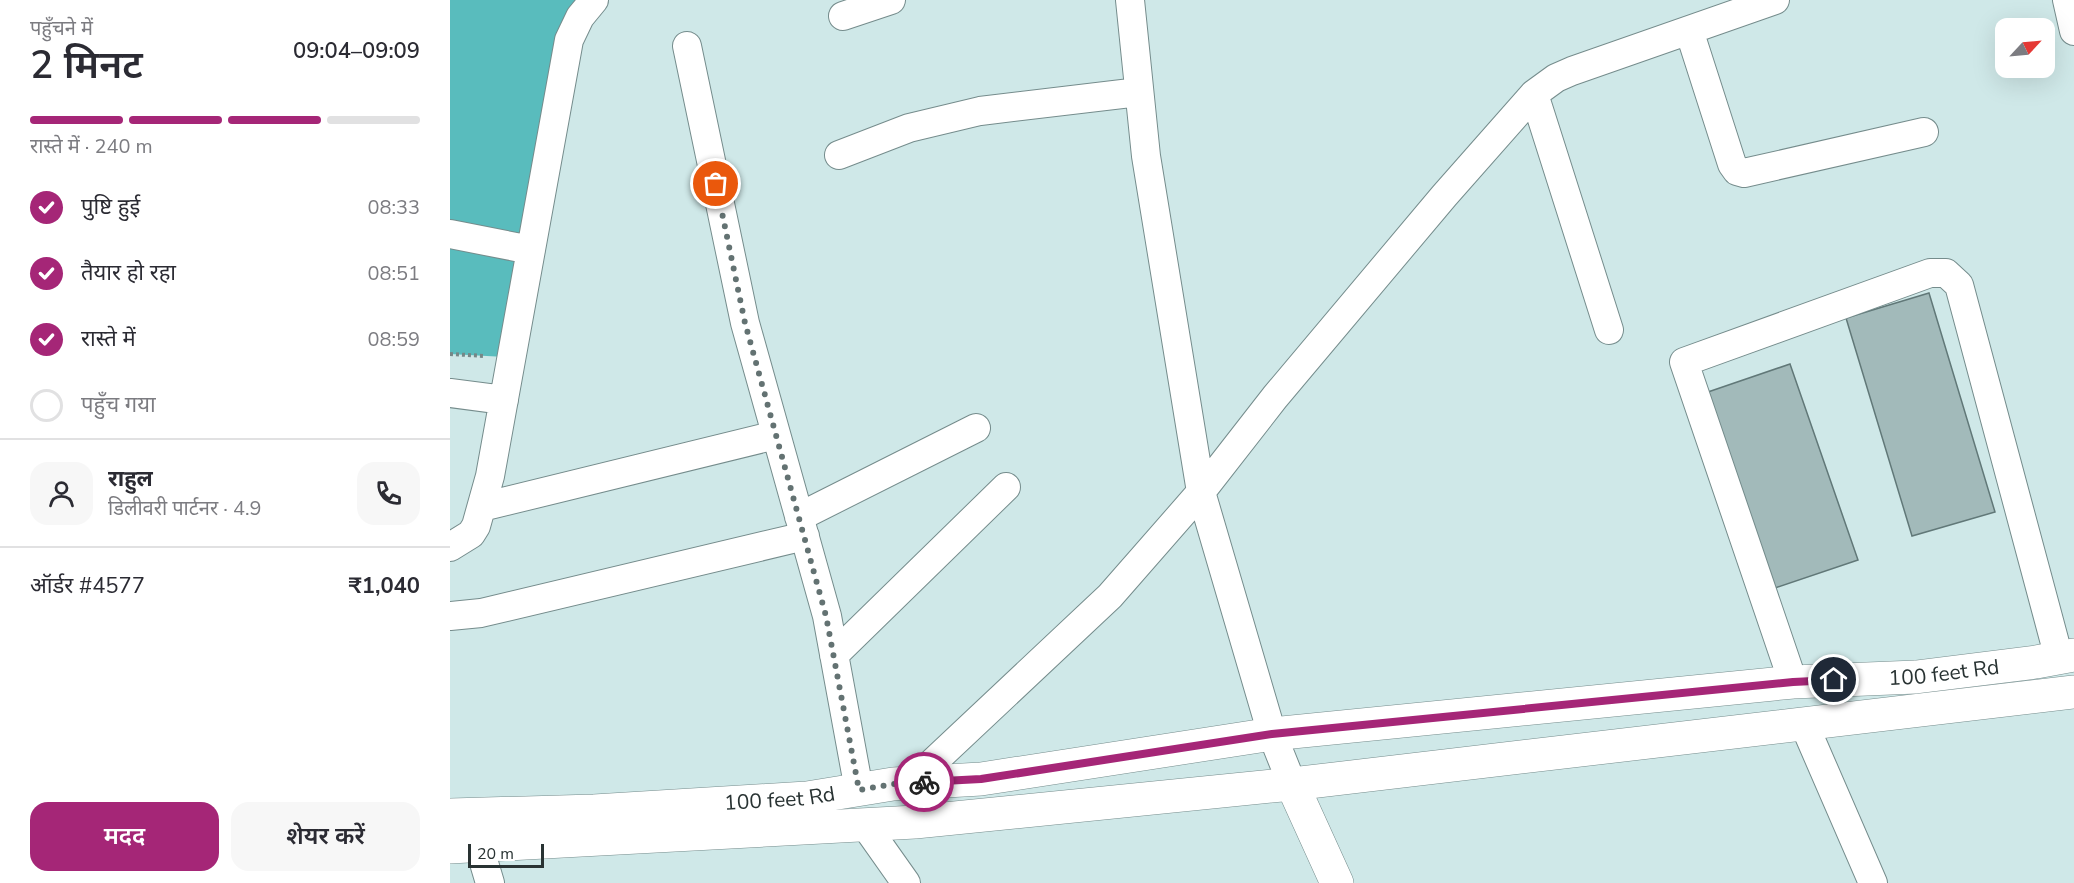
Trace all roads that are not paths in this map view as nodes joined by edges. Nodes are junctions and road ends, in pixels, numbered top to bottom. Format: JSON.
{"nodes":[{"id":1,"x":594,"y":0,"type":"edge"},
{"id":2,"x":891,"y":0,"type":"edge"},
{"id":3,"x":1130,"y":0,"type":"edge"},
{"id":4,"x":1775,"y":0,"type":"edge"},
{"id":5,"x":2067,"y":0,"type":"edge"},
{"id":6,"x":843,"y":16,"type":"dead end"},
{"id":7,"x":1689,"y":30,"type":"junction"},
{"id":8,"x":2074,"y":31,"type":"edge"},
{"id":9,"x":687,"y":46,"type":"dead end"},
{"id":10,"x":1139,"y":92,"type":"junction"},
{"id":11,"x":1534,"y":94,"type":"junction"},
{"id":12,"x":1924,"y":132,"type":"dead end"},
{"id":13,"x":839,"y":155,"type":"dead end"},
{"id":14,"x":450,"y":234,"type":"edge"},
{"id":15,"x":531,"y":250,"type":"junction"},
{"id":16,"x":1609,"y":330,"type":"dead end"},
{"id":17,"x":450,"y":393,"type":"edge"},
{"id":18,"x":504,"y":400,"type":"junction"},
{"id":19,"x":976,"y":428,"type":"dead end"},
{"id":20,"x":776,"y":435,"type":"junction"},
{"id":21,"x":1006,"y":487,"type":"dead end"},
{"id":22,"x":1201,"y":492,"type":"junction"},
{"id":23,"x":482,"y":507,"type":"junction"},
{"id":24,"x":802,"y":527,"type":"junction"},
{"id":25,"x":450,"y":547,"type":"edge"},
{"id":26,"x":450,"y":616,"type":"edge"},
{"id":27,"x":834,"y":655,"type":"junction"},
{"id":28,"x":2061,"y":657,"type":"edge"},
{"id":29,"x":1793,"y":682,"type":"junction"},
{"id":30,"x":2065,"y":694,"type":"edge"},
{"id":31,"x":1804,"y":724,"type":"junction"},
{"id":32,"x":1272,"y":734,"type":"junction"},
{"id":33,"x":911,"y":783,"type":"junction"},
{"id":34,"x":1292,"y":784,"type":"junction"},
{"id":35,"x":859,"y":790,"type":"junction"},
{"id":36,"x":450,"y":815,"type":"edge"},
{"id":37,"x":865,"y":825,"type":"junction"},
{"id":38,"x":465,"y":847,"type":"edge"},
{"id":39,"x":490,"y":883,"type":"edge"},
{"id":40,"x":906,"y":883,"type":"edge"},
{"id":41,"x":1337,"y":883,"type":"edge"},
{"id":42,"x":1873,"y":883,"type":"edge"}],
"edges":[{"from":1,"to":15,"type":"street"},
{"from":2,"to":6,"type":"street"},
{"from":3,"to":10,"type":"street"},
{"from":4,"to":7,"type":"street"},
{"from":5,"to":8,"type":"street"},
{"from":7,"to":11,"type":"street"},
{"from":7,"to":12,"type":"street"},
{"from":9,"to":20,"type":"street"},
{"from":10,"to":13,"type":"street"},
{"from":10,"to":22,"type":"street"},
{"from":11,"to":16,"type":"street"},
{"from":11,"to":22,"type":"street"},
{"from":14,"to":15,"type":"street"},
{"from":15,"to":18,"type":"street"},
{"from":17,"to":18,"type":"street"},
{"from":18,"to":23,"type":"street"},
{"from":19,"to":24,"type":"street"},
{"from":20,"to":23,"type":"street"},
{"from":20,"to":24,"type":"street"},
{"from":21,"to":27,"type":"street"},
{"from":22,"to":32,"type":"street"},
{"from":22,"to":33,"type":"street"},
{"from":23,"to":25,"type":"street"},
{"from":24,"to":26,"type":"street"},
{"from":24,"to":27,"type":"street"},
{"from":27,"to":35,"type":"street"},
{"from":28,"to":29,"type":"main road","name":"100 feet Rd"},
{"from":28,"to":29,"type":"street"},
{"from":28,"to":30,"type":"main road"},
{"from":29,"to":32,"type":"main road","name":"100 feet Rd"},
{"from":30,"to":31,"type":"main road"},
{"from":31,"to":34,"type":"main road"},
{"from":31,"to":42,"type":"street"},
{"from":32,"to":33,"type":"main road","name":"100 feet Rd"},
{"from":32,"to":34,"type":"street"},
{"from":33,"to":35,"type":"main road","name":"100 feet Rd"},
{"from":34,"to":37,"type":"main road"},
{"from":34,"to":41,"type":"main road"},
{"from":35,"to":36,"type":"main road","name":"100 feet Rd"},
{"from":37,"to":38,"type":"main road"},
{"from":37,"to":40,"type":"street"},
{"from":38,"to":39,"type":"street"}]}
